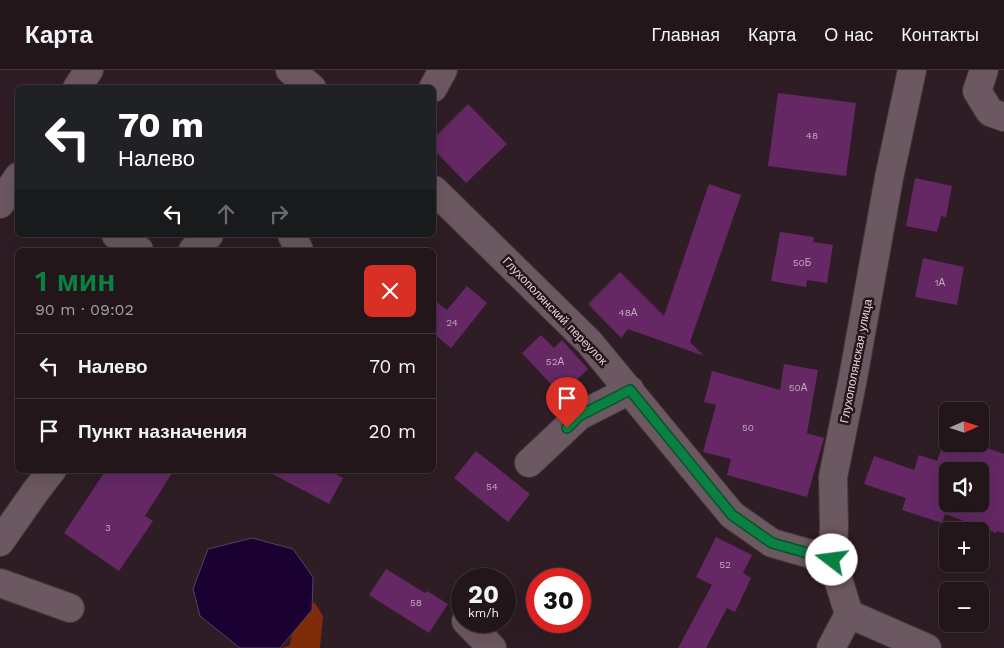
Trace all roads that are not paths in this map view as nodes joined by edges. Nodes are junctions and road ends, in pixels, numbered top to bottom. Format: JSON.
{"nodes":[{"id":1,"x":88,"y":70,"type":"edge"},
{"id":2,"x":290,"y":70,"type":"edge"},
{"id":3,"x":443,"y":70,"type":"edge"},
{"id":4,"x":912,"y":70,"type":"edge"},
{"id":5,"x":984,"y":70,"type":"edge"},
{"id":6,"x":79,"y":85,"type":"edge"},
{"id":7,"x":308,"y":85,"type":"edge"},
{"id":8,"x":435,"y":85,"type":"edge"},
{"id":9,"x":997,"y":114,"type":"edge"},
{"id":10,"x":15,"y":182,"type":"edge"},
{"id":11,"x":436,"y":192,"type":"edge"},
{"id":12,"x":0,"y":204,"type":"edge"},
{"id":13,"x":119,"y":237,"type":"edge"},
{"id":14,"x":207,"y":237,"type":"edge"},
{"id":15,"x":136,"y":248,"type":"edge"},
{"id":16,"x":195,"y":248,"type":"edge"},
{"id":17,"x":630,"y":390,"type":"junction"},
{"id":18,"x":529,"y":463,"type":"dead end"},
{"id":19,"x":50,"y":473,"type":"edge"},
{"id":20,"x":0,"y":542,"type":"edge"},
{"id":21,"x":832,"y":560,"type":"junction"},
{"id":22,"x":0,"y":583,"type":"edge"},
{"id":23,"x":70,"y":608,"type":"dead end"},
{"id":24,"x":849,"y":614,"type":"junction"},
{"id":25,"x":478,"y":633,"type":"edge"},
{"id":26,"x":492,"y":648,"type":"edge"},
{"id":27,"x":831,"y":648,"type":"edge"},
{"id":28,"x":927,"y":648,"type":"edge"}],
"edges":[{"from":1,"to":6,"type":"street"},
{"from":2,"to":7,"type":"street"},
{"from":3,"to":8,"type":"street"},
{"from":4,"to":21,"type":"street","name":"Глухополянская улица"},
{"from":5,"to":9,"type":"street"},
{"from":10,"to":12,"type":"street"},
{"from":11,"to":17,"type":"street","name":"Глухополянский переулок"},
{"from":13,"to":15,"type":"street"},
{"from":14,"to":16,"type":"street"},
{"from":17,"to":18,"type":"street"},
{"from":17,"to":21,"type":"street","name":"Глухополянский переулок"},
{"from":19,"to":20,"type":"street"},
{"from":21,"to":24,"type":"street","name":"Глухополянская улица"},
{"from":22,"to":23,"type":"street"},
{"from":24,"to":27,"type":"street"},
{"from":24,"to":28,"type":"street"},
{"from":25,"to":26,"type":"street"}]}
